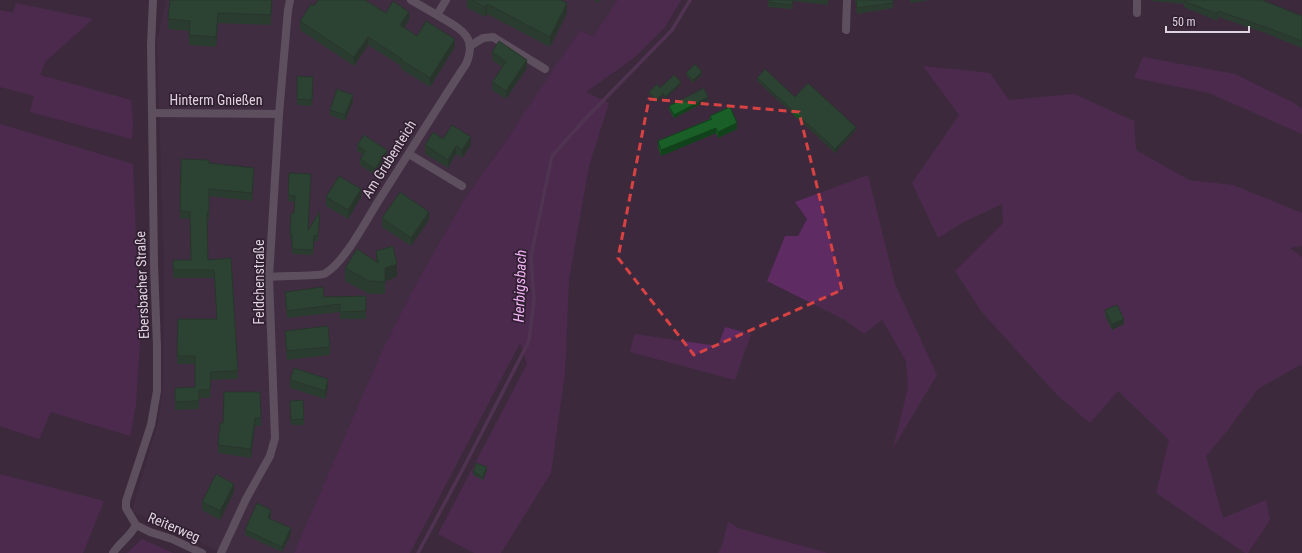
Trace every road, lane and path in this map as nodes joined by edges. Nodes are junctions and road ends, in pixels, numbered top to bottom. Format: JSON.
{"nodes":[{"id":1,"x":153,"y":0,"type":"edge"},
{"id":2,"x":290,"y":0,"type":"edge"},
{"id":3,"x":412,"y":0,"type":"edge"},
{"id":4,"x":446,"y":0,"type":"edge"},
{"id":5,"x":847,"y":0,"type":"edge"},
{"id":6,"x":1137,"y":0,"type":"edge"},
{"id":7,"x":1137,"y":13,"type":"dead end"},
{"id":8,"x":437,"y":15,"type":"junction"},
{"id":9,"x":846,"y":30,"type":"dead end"},
{"id":10,"x":470,"y":46,"type":"junction"},
{"id":11,"x":545,"y":69,"type":"dead end"},
{"id":12,"x":152,"y":112,"type":"junction"},
{"id":13,"x":279,"y":114,"type":"junction"},
{"id":14,"x":409,"y":154,"type":"junction"},
{"id":15,"x":462,"y":186,"type":"dead end"},
{"id":16,"x":269,"y":277,"type":"junction"},
{"id":17,"x":136,"y":525,"type":"junction"},
{"id":18,"x":113,"y":553,"type":"edge"},
{"id":19,"x":202,"y":553,"type":"edge"},
{"id":20,"x":221,"y":553,"type":"edge"}],
"edges":[{"from":1,"to":12,"type":"street","name":"Ebersbacher Straße"},
{"from":2,"to":13,"type":"street","name":"Feldchenstraße"},
{"from":3,"to":8,"type":"street"},
{"from":4,"to":8,"type":"street"},
{"from":5,"to":9,"type":"street"},
{"from":6,"to":7,"type":"street"},
{"from":8,"to":10,"type":"street"},
{"from":10,"to":11,"type":"street"},
{"from":10,"to":14,"type":"street","name":"Am Grubenteich"},
{"from":12,"to":13,"type":"street","name":"Hinterm Gnießen"},
{"from":12,"to":17,"type":"street","name":"Ebersbacher Straße"},
{"from":13,"to":16,"type":"street","name":"Feldchenstraße"},
{"from":14,"to":15,"type":"street"},
{"from":14,"to":16,"type":"street","name":"Am Grubenteich"},
{"from":16,"to":20,"type":"street","name":"Feldchenstraße"},
{"from":17,"to":18,"type":"street"},
{"from":17,"to":19,"type":"street","name":"Reiterweg"}]}
